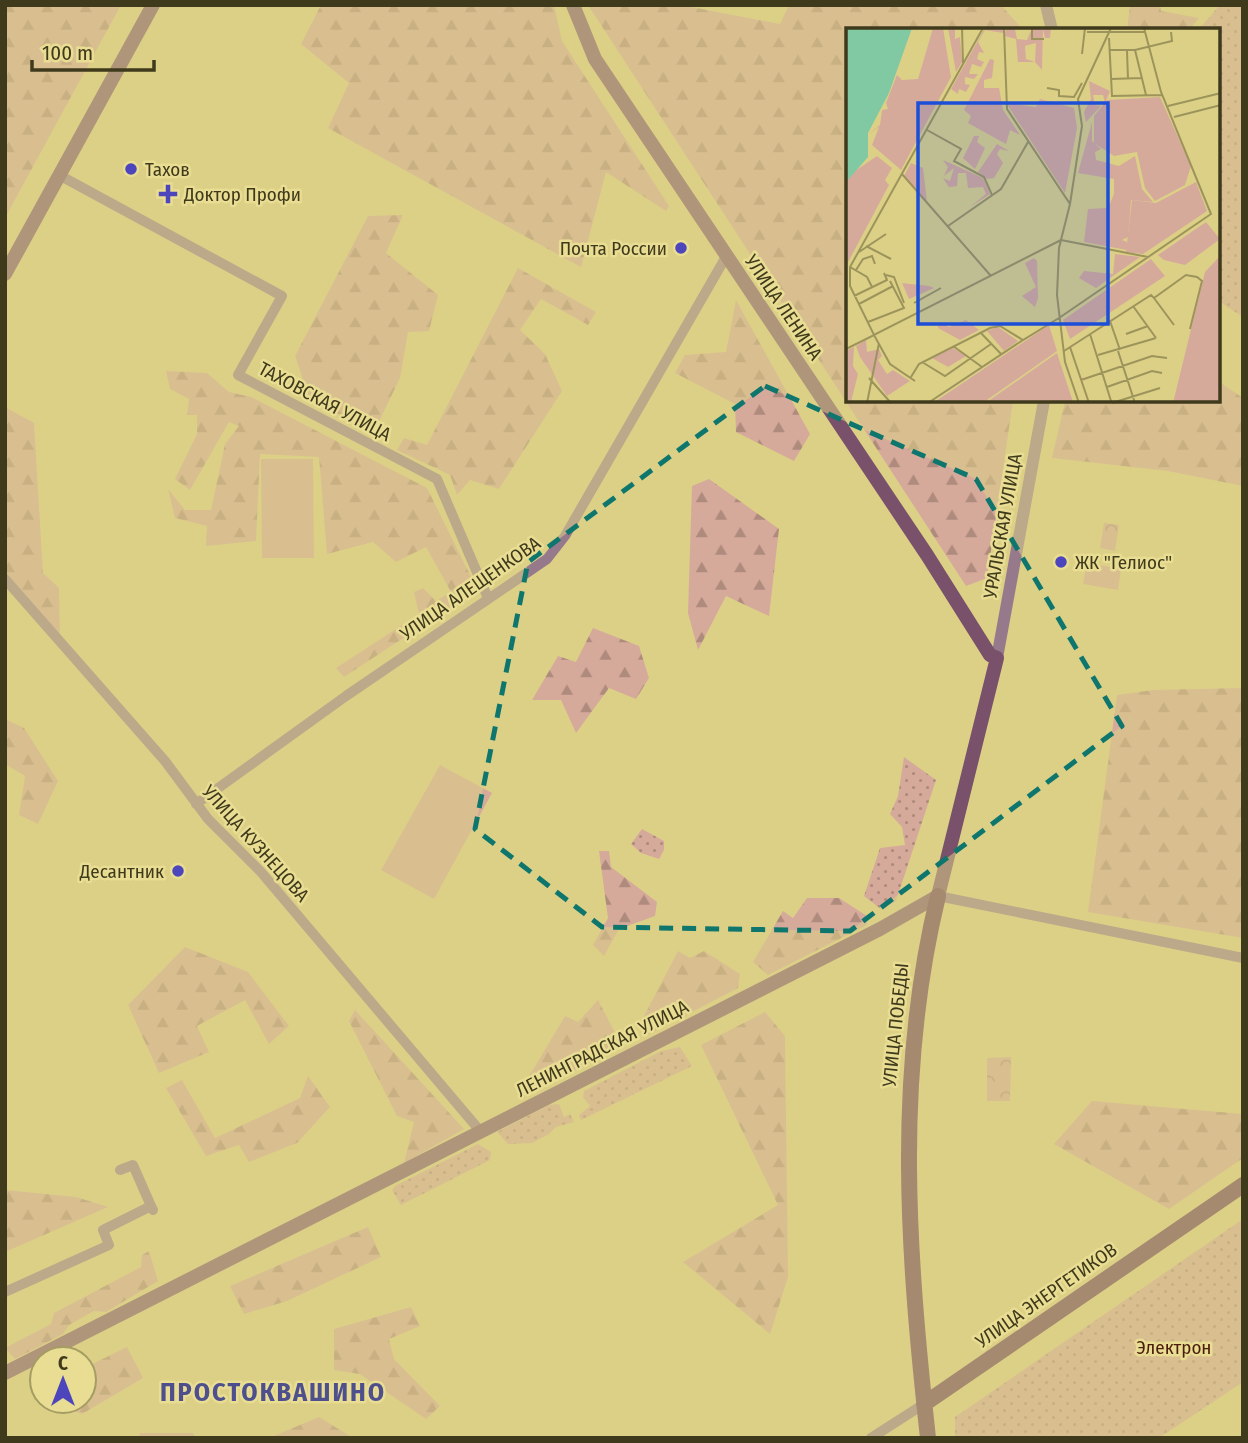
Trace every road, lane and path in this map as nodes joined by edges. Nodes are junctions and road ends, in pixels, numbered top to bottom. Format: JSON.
{"nodes":[{"id":1,"x":153,"y":5,"type":"edge"},
{"id":2,"x":573,"y":5,"type":"edge"},
{"id":3,"x":1046,"y":5,"type":"edge"},
{"id":4,"x":1052,"y":28,"type":"edge"},
{"id":5,"x":59,"y":175,"type":"junction"},
{"id":6,"x":727,"y":255,"type":"junction"},
{"id":7,"x":5,"y":274,"type":"edge"},
{"id":8,"x":1044,"y":402,"type":"edge"},
{"id":9,"x":5,"y":579,"type":"edge"},
{"id":10,"x":488,"y":598,"type":"junction"},
{"id":11,"x":997,"y":658,"type":"junction"},
{"id":12,"x":196,"y":804,"type":"junction"},
{"id":13,"x":937,"y":896,"type":"junction"},
{"id":14,"x":1243,"y":958,"type":"edge"},
{"id":15,"x":481,"y":1132,"type":"junction"},
{"id":16,"x":120,"y":1170,"type":"dead end"},
{"id":17,"x":1243,"y":1185,"type":"edge"},
{"id":18,"x":5,"y":1292,"type":"edge"},
{"id":19,"x":7,"y":1369,"type":"edge"},
{"id":20,"x":924,"y":1404,"type":"junction"},
{"id":21,"x":871,"y":1438,"type":"edge"},
{"id":22,"x":928,"y":1438,"type":"edge"}],
"edges":[{"from":1,"to":5,"type":"main road"},
{"from":2,"to":6,"type":"main road","name":"УЛИЦА ЛЕНИНА"},
{"from":3,"to":4,"type":"street"},
{"from":5,"to":7,"type":"main road"},
{"from":5,"to":10,"type":"street","name":"ТАХОВСКАЯ УЛИЦА"},
{"from":6,"to":10,"type":"street","name":"УЛИЦА АЛЕЩЕНКОВА"},
{"from":6,"to":11,"type":"main road","name":"УЛИЦА ЛЕНИНА"},
{"from":8,"to":11,"type":"street","name":"УРАЛЬСКАЯ УЛИЦА"},
{"from":9,"to":12,"type":"street","name":"УЛИЦА КУЗНЕЦОВА"},
{"from":10,"to":12,"type":"street","name":"УЛИЦА АЛЕЩЕНКОВА"},
{"from":11,"to":13,"type":"main road","name":"УЛИЦА ПОБЕДЫ"},
{"from":12,"to":15,"type":"street","name":"УЛИЦА КУЗНЕЦОВА"},
{"from":13,"to":14,"type":"street"},
{"from":13,"to":15,"type":"main road","name":"ЛЕНИНГРАДСКАЯ УЛИЦА"},
{"from":13,"to":20,"type":"main road","name":"УЛИЦА ПОБЕДЫ"},
{"from":15,"to":19,"type":"main road","name":"ЛЕНИНГРАДСКАЯ УЛИЦА"},
{"from":16,"to":18,"type":"street"},
{"from":17,"to":20,"type":"main road","name":"УЛИЦА ЭНЕРГЕТИКОВ"},
{"from":20,"to":21,"type":"street","name":"УЛИЦА ЭНЕРГЕТИКОВ"},
{"from":20,"to":22,"type":"main road","name":"УЛИЦА ПОБЕДЫ"}]}
